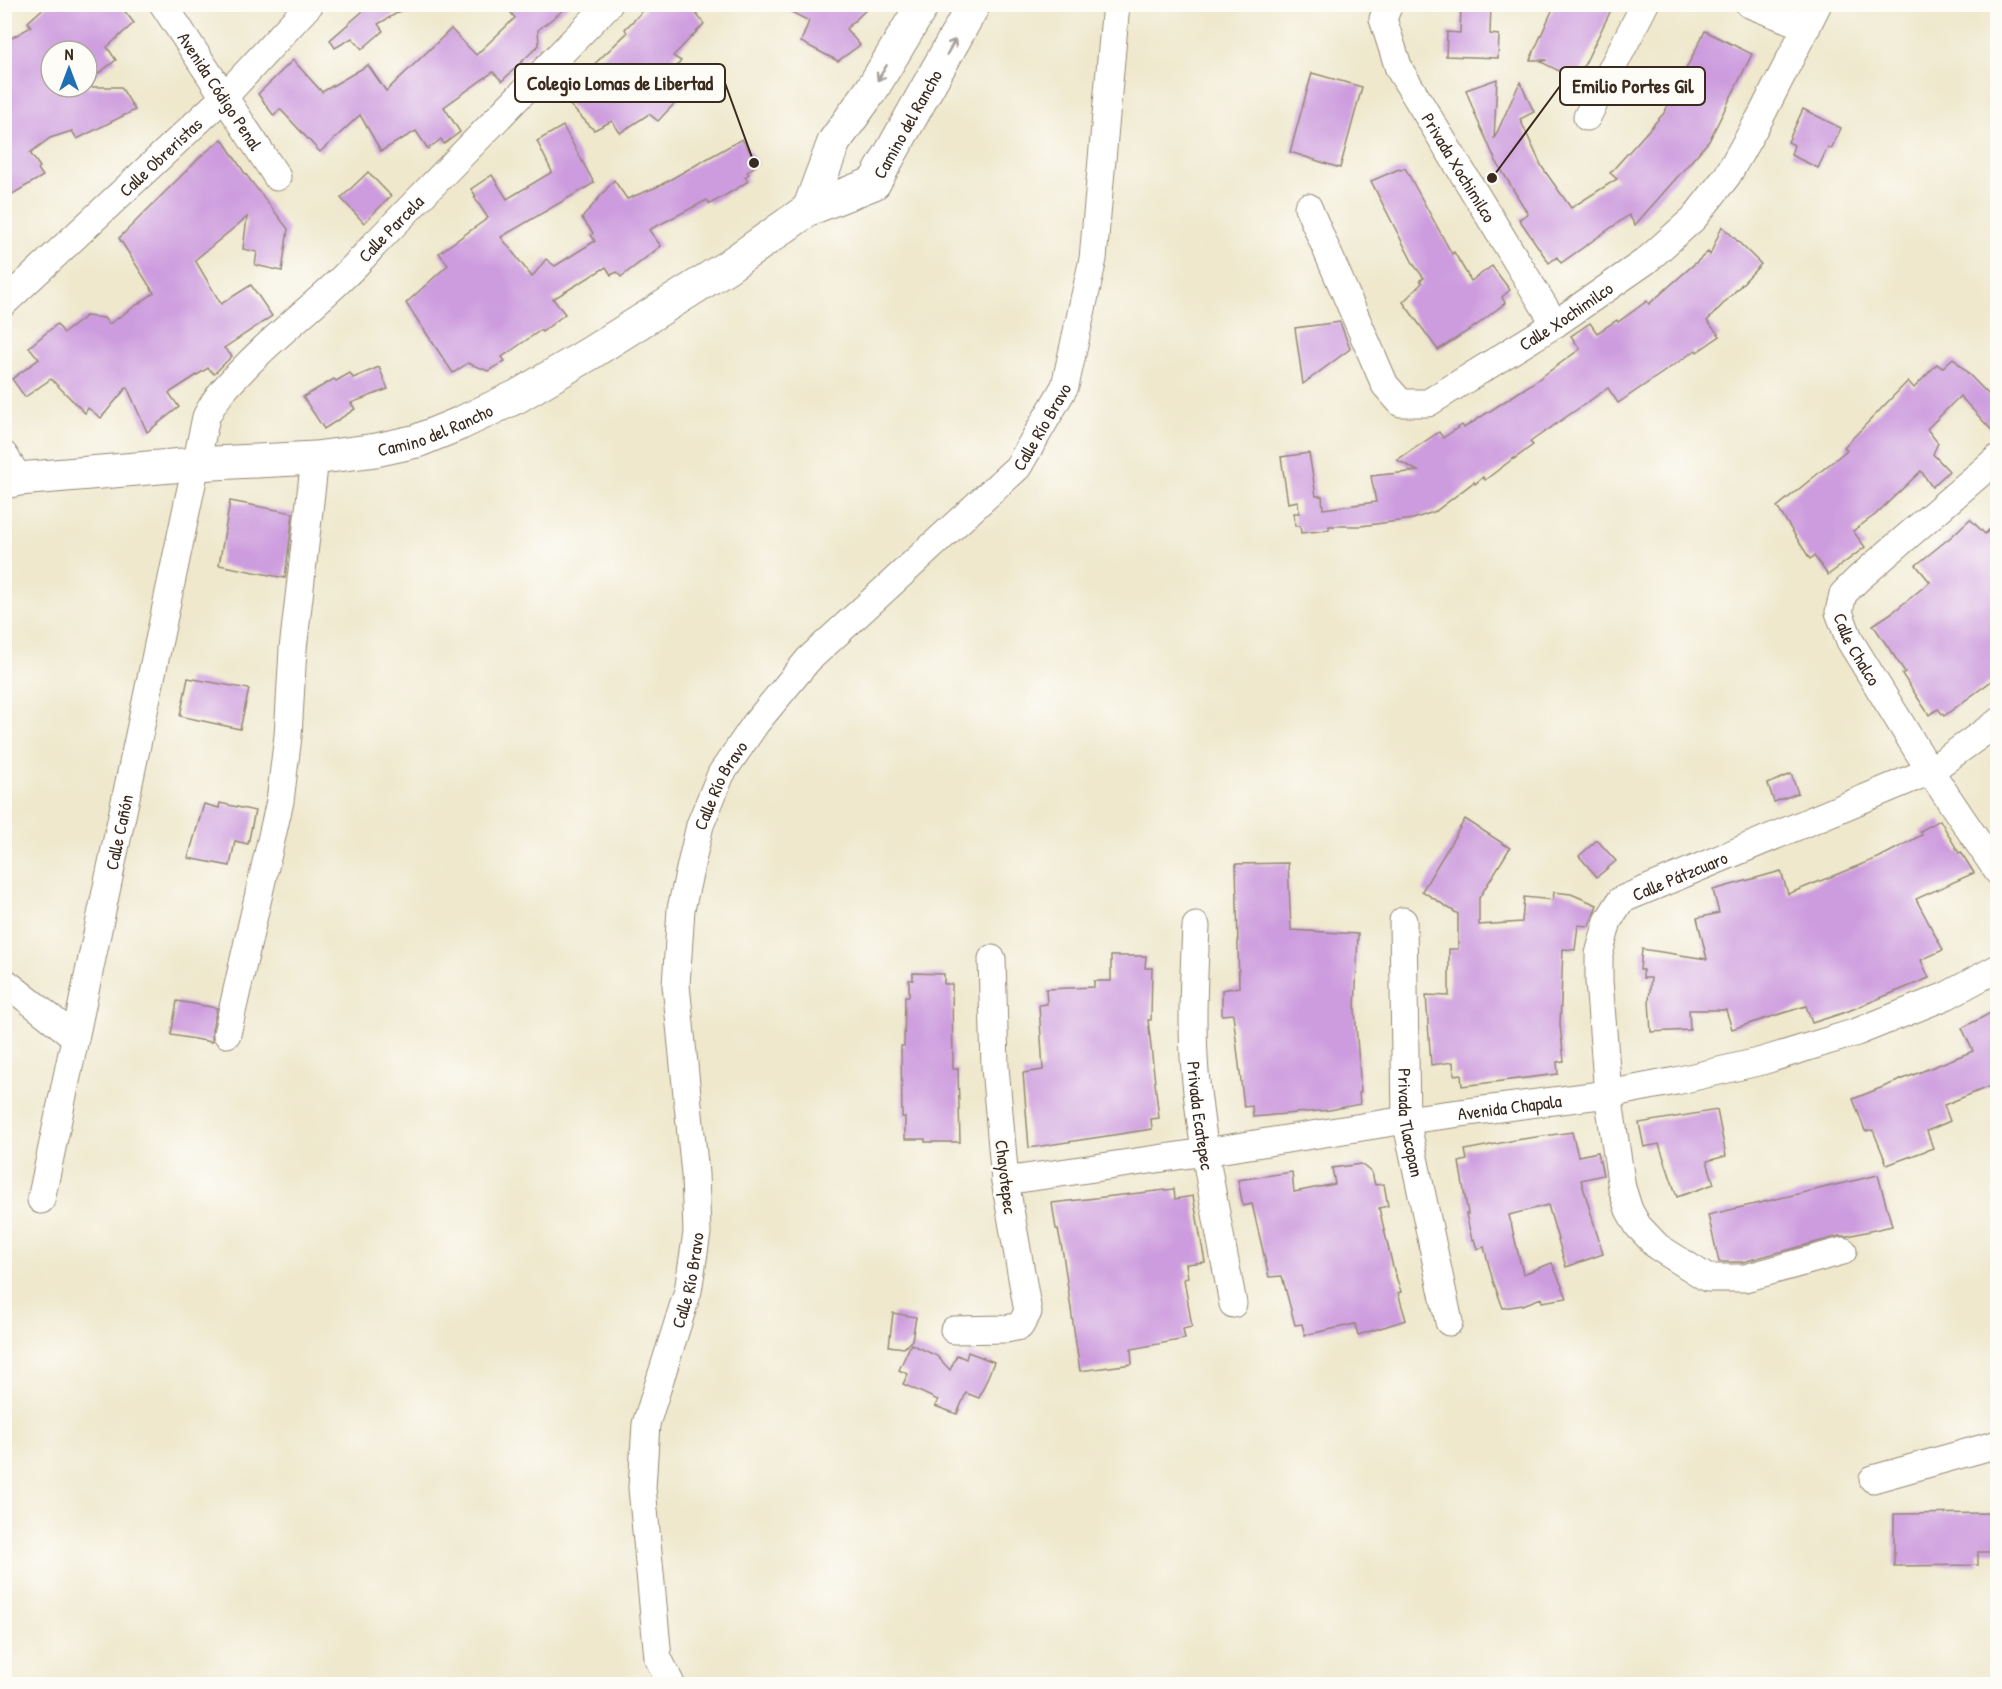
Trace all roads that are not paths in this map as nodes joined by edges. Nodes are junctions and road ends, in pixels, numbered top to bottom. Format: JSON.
{"nodes":[{"id":1,"x":163,"y":4,"type":"edge"},
{"id":2,"x":310,"y":4,"type":"edge"},
{"id":3,"x":609,"y":4,"type":"edge"},
{"id":4,"x":923,"y":4,"type":"edge"},
{"id":5,"x":974,"y":4,"type":"edge"},
{"id":6,"x":1116,"y":4,"type":"edge"},
{"id":7,"x":1389,"y":4,"type":"edge"},
{"id":8,"x":1645,"y":4,"type":"edge"},
{"id":9,"x":1749,"y":4,"type":"edge"},
{"id":10,"x":1812,"y":16,"type":"edge"},
{"id":11,"x":224,"y":97,"type":"junction"},
{"id":12,"x":1587,"y":117,"type":"dead end"},
{"id":13,"x":277,"y":177,"type":"dead end"},
{"id":14,"x":1308,"y":207,"type":"dead end"},
{"id":15,"x":809,"y":209,"type":"junction"},
{"id":16,"x":4,"y":303,"type":"edge"},
{"id":17,"x":1555,"y":324,"type":"junction"},
{"id":18,"x":315,"y":458,"type":"junction"},
{"id":19,"x":1998,"y":458,"type":"edge"},
{"id":20,"x":195,"y":464,"type":"junction"},
{"id":21,"x":9,"y":472,"type":"edge"},
{"id":22,"x":1998,"y":723,"type":"edge"},
{"id":23,"x":1930,"y":771,"type":"junction"},
{"id":24,"x":1998,"y":872,"type":"edge"},
{"id":25,"x":1402,"y":921,"type":"dead end"},
{"id":26,"x":1196,"y":926,"type":"dead end"},
{"id":27,"x":992,"y":959,"type":"dead end"},
{"id":28,"x":1998,"y":968,"type":"edge"},
{"id":29,"x":4,"y":981,"type":"edge"},
{"id":30,"x":227,"y":1034,"type":"dead end"},
{"id":31,"x":75,"y":1037,"type":"junction"},
{"id":32,"x":1608,"y":1094,"type":"junction"},
{"id":33,"x":1406,"y":1119,"type":"junction"},
{"id":34,"x":1205,"y":1152,"type":"junction"},
{"id":35,"x":1005,"y":1180,"type":"junction"},
{"id":36,"x":41,"y":1200,"type":"dead end"},
{"id":37,"x":1843,"y":1251,"type":"dead end"},
{"id":38,"x":1233,"y":1304,"type":"dead end"},
{"id":39,"x":1449,"y":1322,"type":"dead end"},
{"id":40,"x":954,"y":1330,"type":"dead end"},
{"id":41,"x":1998,"y":1444,"type":"edge"},
{"id":42,"x":1873,"y":1479,"type":"dead end"},
{"id":43,"x":670,"y":1684,"type":"edge"}],
"edges":[{"from":1,"to":11,"type":"street","name":"Avenida Código Penal"},
{"from":2,"to":11,"type":"street","name":"Calle Obreristas"},
{"from":3,"to":20,"type":"street","name":"Calle Parcela"},
{"from":4,"to":15,"type":"main road","one_way":true},
{"from":15,"to":5,"type":"main road","name":"Camino del Rancho","one_way":true},
{"from":6,"to":43,"type":"street","name":"Calle Río Bravo"},
{"from":7,"to":17,"type":"street","name":"Privada Xochimilco"},
{"from":8,"to":12,"type":"street"},
{"from":9,"to":10,"type":"street"},
{"from":10,"to":17,"type":"street","name":"Calle Xochimilco"},
{"from":11,"to":13,"type":"street","name":"Avenida Código Penal"},
{"from":11,"to":16,"type":"street","name":"Calle Obreristas"},
{"from":14,"to":17,"type":"street","name":"Calle Xochimilco"},
{"from":15,"to":18,"type":"main road","name":"Camino del Rancho"},
{"from":18,"to":20,"type":"main road","name":"Camino del Rancho"},
{"from":18,"to":30,"type":"street"},
{"from":19,"to":23,"type":"street","name":"Calle Chalco"},
{"from":20,"to":21,"type":"main road","name":"Camino del Rancho"},
{"from":20,"to":31,"type":"street","name":"Calle Cañón"},
{"from":22,"to":23,"type":"street","name":"Calle Pátzcuaro"},
{"from":23,"to":24,"type":"street","name":"Calle Chalco"},
{"from":23,"to":32,"type":"street","name":"Calle Pátzcuaro"},
{"from":25,"to":33,"type":"street","name":"Privada Tlacopan"},
{"from":26,"to":34,"type":"street","name":"Privada Ecatepec"},
{"from":27,"to":35,"type":"street","name":"Chayotepec"},
{"from":28,"to":32,"type":"street","name":"Avenida Chapala"},
{"from":29,"to":31,"type":"street"},
{"from":31,"to":36,"type":"street","name":"Calle Cañón"},
{"from":32,"to":33,"type":"street","name":"Avenida Chapala"},
{"from":32,"to":37,"type":"street","name":"Calle Pátzcuaro"},
{"from":33,"to":34,"type":"street","name":"Avenida Chapala"},
{"from":33,"to":39,"type":"street","name":"Privada Tlacopan"},
{"from":34,"to":35,"type":"street","name":"Avenida Chapala"},
{"from":34,"to":38,"type":"street","name":"Privada Ecatepec"},
{"from":35,"to":40,"type":"street","name":"Chayotepec"},
{"from":41,"to":42,"type":"street"}]}
